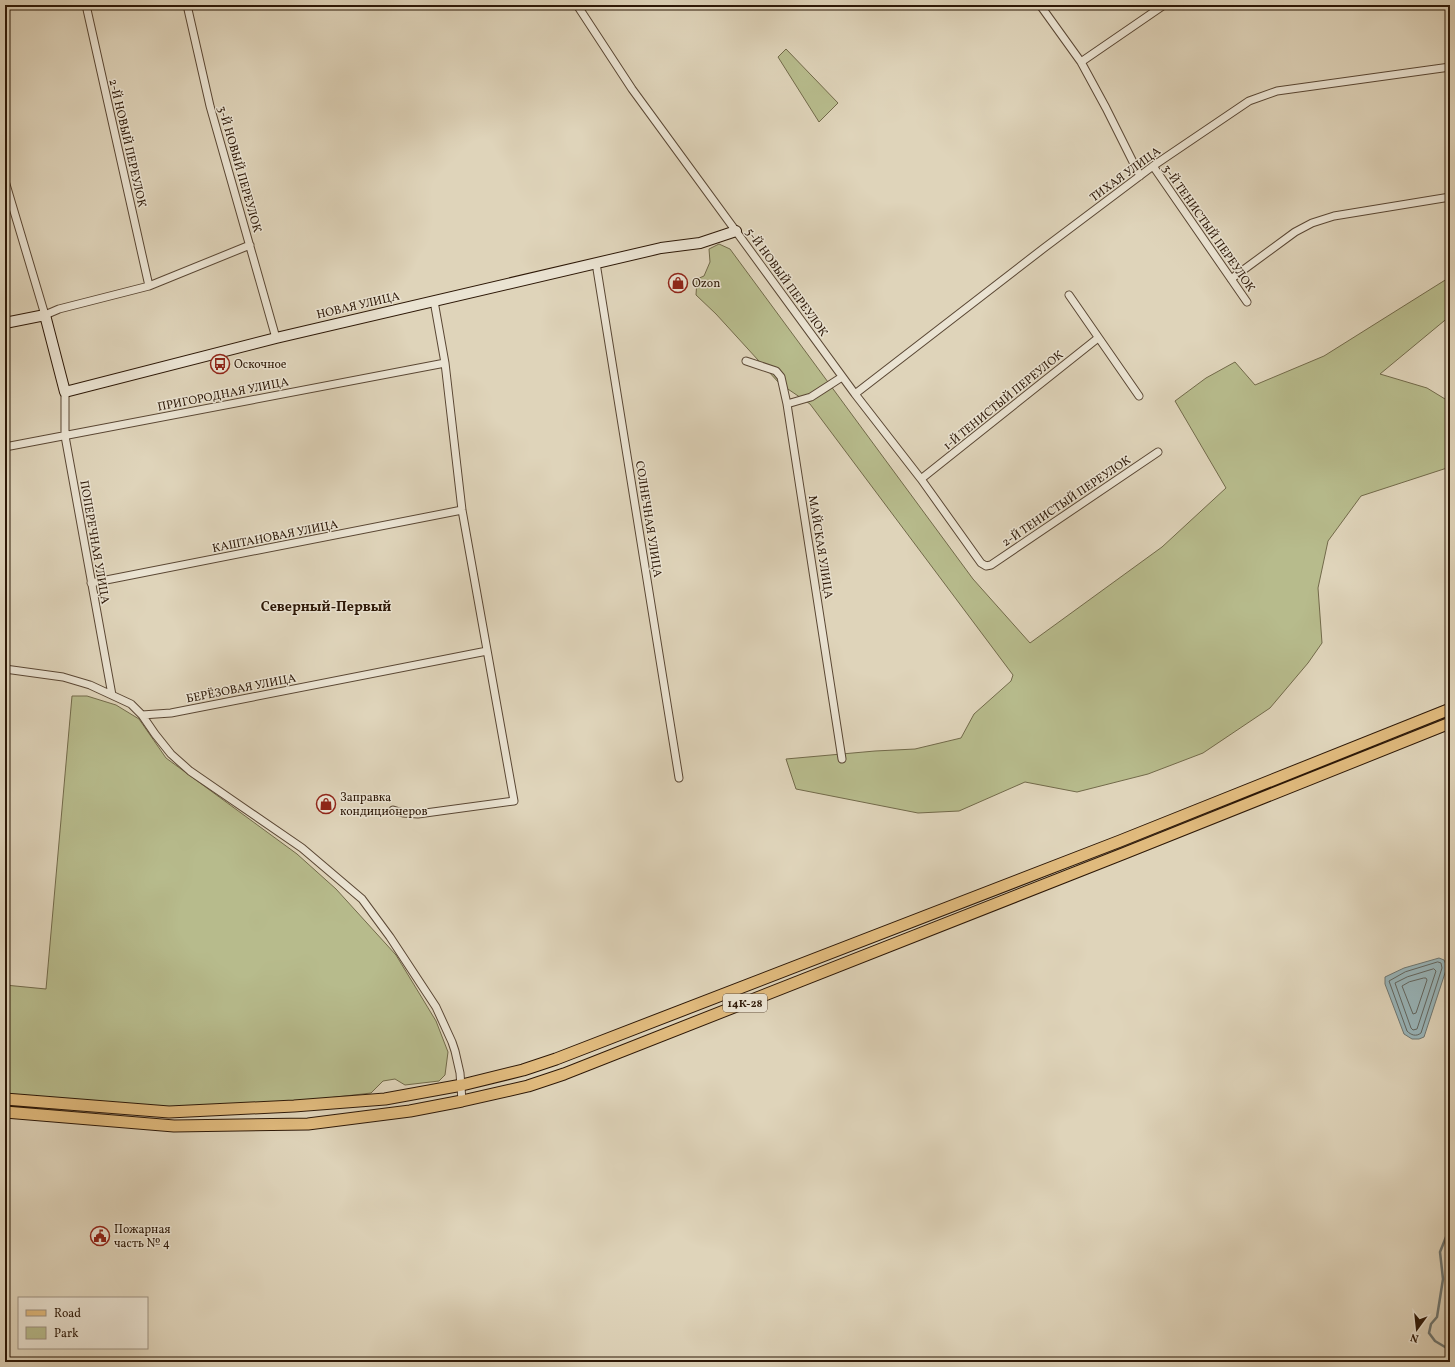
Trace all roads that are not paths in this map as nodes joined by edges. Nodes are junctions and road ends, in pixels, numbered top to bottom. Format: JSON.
{"nodes":[{"id":1,"x":86,"y":5,"type":"edge"},
{"id":2,"x":187,"y":5,"type":"edge"},
{"id":3,"x":576,"y":5,"type":"edge"},
{"id":4,"x":1040,"y":5,"type":"edge"},
{"id":5,"x":1164,"y":5,"type":"edge"},
{"id":6,"x":1081,"y":62,"type":"junction"},
{"id":7,"x":1450,"y":67,"type":"edge"},
{"id":8,"x":1153,"y":166,"type":"junction"},
{"id":9,"x":1140,"y":176,"type":"junction"},
{"id":10,"x":5,"y":181,"type":"edge"},
{"id":11,"x":1450,"y":197,"type":"edge"},
{"id":12,"x":736,"y":231,"type":"junction"},
{"id":13,"x":250,"y":245,"type":"junction"},
{"id":14,"x":596,"y":263,"type":"junction"},
{"id":15,"x":1231,"y":279,"type":"junction"},
{"id":16,"x":149,"y":286,"type":"junction"},
{"id":17,"x":1069,"y":295,"type":"dead end"},
{"id":18,"x":434,"y":302,"type":"junction"},
{"id":19,"x":1247,"y":302,"type":"dead end"},
{"id":20,"x":45,"y":315,"type":"junction"},
{"id":21,"x":5,"y":323,"type":"edge"},
{"id":22,"x":276,"y":338,"type":"junction"},
{"id":23,"x":1098,"y":338,"type":"junction"},
{"id":24,"x":746,"y":360,"type":"dead end"},
{"id":25,"x":445,"y":363,"type":"junction"},
{"id":26,"x":842,"y":377,"type":"junction"},
{"id":27,"x":65,"y":392,"type":"junction"},
{"id":28,"x":855,"y":394,"type":"junction"},
{"id":29,"x":1139,"y":396,"type":"dead end"},
{"id":30,"x":787,"y":404,"type":"junction"},
{"id":31,"x":65,"y":436,"type":"junction"},
{"id":32,"x":5,"y":447,"type":"edge"},
{"id":33,"x":1158,"y":452,"type":"dead end"},
{"id":34,"x":921,"y":479,"type":"junction"},
{"id":35,"x":462,"y":510,"type":"junction"},
{"id":36,"x":986,"y":566,"type":"joint"},
{"id":37,"x":91,"y":583,"type":"junction"},
{"id":38,"x":488,"y":651,"type":"junction"},
{"id":39,"x":5,"y":669,"type":"edge"},
{"id":40,"x":112,"y":694,"type":"junction"},
{"id":41,"x":1450,"y":709,"type":"edge"},
{"id":42,"x":142,"y":715,"type":"junction"},
{"id":43,"x":1450,"y":723,"type":"edge"},
{"id":44,"x":842,"y":760,"type":"dead end"},
{"id":45,"x":679,"y":778,"type":"dead end"},
{"id":46,"x":393,"y":810,"type":"dead end"},
{"id":47,"x":462,"y":1085,"type":"junction"},
{"id":48,"x":5,"y":1099,"type":"edge"},
{"id":49,"x":462,"y":1101,"type":"junction"},
{"id":50,"x":5,"y":1112,"type":"edge"}],
"edges":[{"from":1,"to":16,"type":"street","name":"2-Й НОВЫЙ ПЕРЕУЛОК"},
{"from":2,"to":13,"type":"street","name":"3-Й НОВЫЙ ПЕРЕУЛОК"},
{"from":3,"to":12,"type":"street","name":"5-Й НОВЫЙ ПЕРЕУЛОК"},
{"from":4,"to":6,"type":"street"},
{"from":5,"to":6,"type":"street"},
{"from":6,"to":9,"type":"street"},
{"from":7,"to":8,"type":"street","name":"ТИХАЯ УЛИЦА"},
{"from":8,"to":9,"type":"street","name":"ТИХАЯ УЛИЦА"},
{"from":8,"to":15,"type":"street","name":"3-Й ТЕНИСТЫЙ ПЕРЕУЛОК"},
{"from":9,"to":28,"type":"street","name":"ТИХАЯ УЛИЦА"},
{"from":10,"to":20,"type":"street"},
{"from":11,"to":15,"type":"street"},
{"from":12,"to":14,"type":"street","name":"НОВАЯ УЛИЦА"},
{"from":12,"to":26,"type":"street","name":"5-Й НОВЫЙ ПЕРЕУЛОК"},
{"from":13,"to":16,"type":"street"},
{"from":13,"to":22,"type":"street","name":"3-Й НОВЫЙ ПЕРЕУЛОК"},
{"from":14,"to":18,"type":"street","name":"НОВАЯ УЛИЦА"},
{"from":14,"to":45,"type":"street","name":"СОЛНЕЧНАЯ УЛИЦА"},
{"from":15,"to":19,"type":"street","name":"3-Й ТЕНИСТЫЙ ПЕРЕУЛОК"},
{"from":16,"to":20,"type":"street"},
{"from":17,"to":23,"type":"street"},
{"from":18,"to":22,"type":"street","name":"НОВАЯ УЛИЦА"},
{"from":18,"to":25,"type":"street"},
{"from":20,"to":21,"type":"street"},
{"from":20,"to":27,"type":"street"},
{"from":22,"to":27,"type":"street","name":"НОВАЯ УЛИЦА"},
{"from":23,"to":29,"type":"street"},
{"from":23,"to":34,"type":"street","name":"1-Й ТЕНИСТЫЙ ПЕРЕУЛОК"},
{"from":24,"to":30,"type":"street","name":"МАЙСКАЯ УЛИЦА"},
{"from":25,"to":31,"type":"street","name":"ПРИГОРОДНАЯ УЛИЦА"},
{"from":25,"to":35,"type":"street"},
{"from":26,"to":28,"type":"street","name":"5-Й НОВЫЙ ПЕРЕУЛОК"},
{"from":26,"to":30,"type":"street"},
{"from":27,"to":31,"type":"street","name":"ПОПЕРЕЧНАЯ УЛИЦА"},
{"from":28,"to":34,"type":"street","name":"5-Й НОВЫЙ ПЕРЕУЛОК"},
{"from":30,"to":44,"type":"street","name":"МАЙСКАЯ УЛИЦА"},
{"from":31,"to":32,"type":"street","name":"ПРИГОРОДНАЯ УЛИЦА"},
{"from":31,"to":37,"type":"street","name":"ПОПЕРЕЧНАЯ УЛИЦА"},
{"from":33,"to":36,"type":"street","name":"2-Й ТЕНИСТЫЙ ПЕРЕУЛОК"},
{"from":34,"to":36,"type":"street","name":"5-Й НОВЫЙ ПЕРЕУЛОК"},
{"from":35,"to":37,"type":"street","name":"КАШТАНОВАЯ УЛИЦА"},
{"from":35,"to":38,"type":"street"},
{"from":37,"to":40,"type":"street","name":"ПОПЕРЕЧНАЯ УЛИЦА"},
{"from":38,"to":42,"type":"street","name":"БЕРЁЗОВАЯ УЛИЦА"},
{"from":38,"to":46,"type":"street"},
{"from":39,"to":40,"type":"street"},
{"from":40,"to":42,"type":"street"},
{"from":41,"to":47,"type":"main road","number":"14К-28"},
{"from":42,"to":47,"type":"street"},
{"from":43,"to":49,"type":"main road","number":"14К-28"},
{"from":47,"to":48,"type":"main road","number":"14К-28"},
{"from":47,"to":49,"type":"street"},
{"from":49,"to":50,"type":"main road","number":"14К-28"}]}
